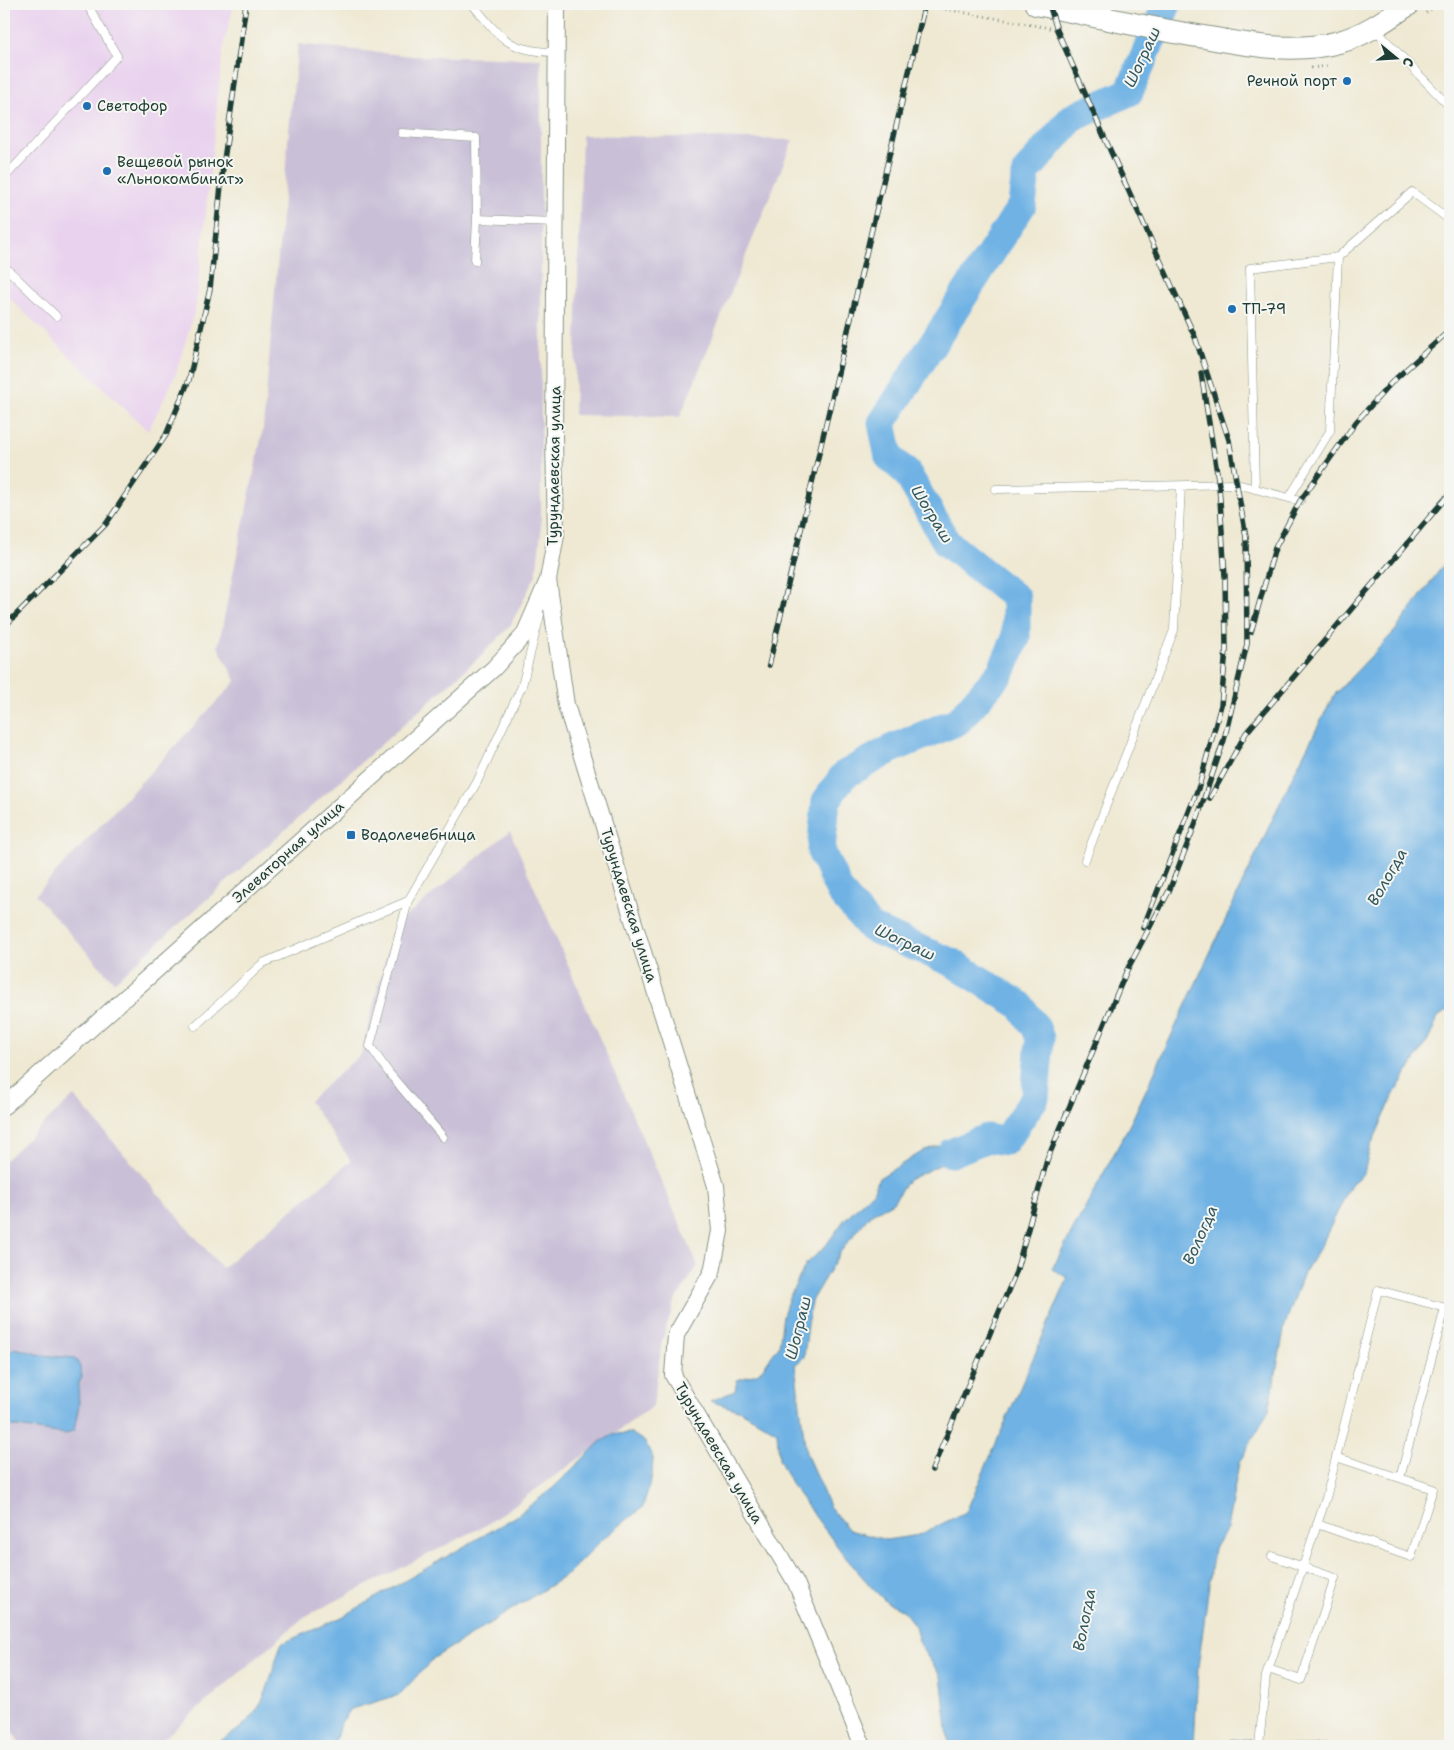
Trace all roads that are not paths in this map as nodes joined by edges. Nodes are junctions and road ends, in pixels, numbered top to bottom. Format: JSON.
{"nodes":[{"id":1,"x":87,"y":4,"type":"edge"},
{"id":2,"x":472,"y":4,"type":"edge"},
{"id":3,"x":557,"y":4,"type":"edge"},
{"id":4,"x":1036,"y":4,"type":"edge"},
{"id":5,"x":1409,"y":4,"type":"edge"},
{"id":6,"x":1374,"y":28,"type":"junction"},
{"id":7,"x":556,"y":52,"type":"junction"},
{"id":8,"x":1450,"y":107,"type":"edge"},
{"id":9,"x":402,"y":133,"type":"dead end"},
{"id":10,"x":4,"y":178,"type":"edge"},
{"id":11,"x":477,"y":218,"type":"junction"},
{"id":12,"x":1450,"y":220,"type":"edge"},
{"id":13,"x":555,"y":222,"type":"junction"},
{"id":14,"x":1338,"y":257,"type":"junction"},
{"id":15,"x":475,"y":261,"type":"dead end"},
{"id":16,"x":4,"y":266,"type":"edge"},
{"id":17,"x":56,"y":316,"type":"dead end"},
{"id":18,"x":1181,"y":486,"type":"junction"},
{"id":19,"x":996,"y":489,"type":"dead end"},
{"id":20,"x":1256,"y":489,"type":"junction"},
{"id":21,"x":1289,"y":498,"type":"junction"},
{"id":22,"x":1300,"y":501,"type":"dead end"},
{"id":23,"x":548,"y":580,"type":"junction"},
{"id":24,"x":1085,"y":860,"type":"dead end"},
{"id":25,"x":408,"y":901,"type":"junction"},
{"id":26,"x":195,"y":1026,"type":"dead end"},
{"id":27,"x":4,"y":1106,"type":"edge"},
{"id":28,"x":443,"y":1137,"type":"dead end"},
{"id":29,"x":1448,"y":1309,"type":"edge"},
{"id":30,"x":1336,"y":1456,"type":"junction"},
{"id":31,"x":1400,"y":1478,"type":"junction"},
{"id":32,"x":1317,"y":1524,"type":"junction"},
{"id":33,"x":1272,"y":1556,"type":"dead end"},
{"id":34,"x":1303,"y":1566,"type":"junction"},
{"id":35,"x":1268,"y":1669,"type":"junction"},
{"id":36,"x":1234,"y":1745,"type":"dead end"},
{"id":37,"x":863,"y":1746,"type":"edge"},
{"id":38,"x":1259,"y":1746,"type":"edge"},
{"id":39,"x":1326,"y":1746,"type":"edge"}],
"edges":[{"from":1,"to":10,"type":"lane"},
{"from":2,"to":7,"type":"lane"},
{"from":3,"to":7,"type":"street","name":"Турундаевская улица"},
{"from":4,"to":6,"type":"street"},
{"from":5,"to":6,"type":"street"},
{"from":6,"to":8,"type":"lane"},
{"from":7,"to":13,"type":"street","name":"Турундаевская улица"},
{"from":9,"to":11,"type":"lane"},
{"from":11,"to":13,"type":"lane"},
{"from":11,"to":15,"type":"lane"},
{"from":12,"to":14,"type":"lane"},
{"from":13,"to":23,"type":"street","name":"Турундаевская улица"},
{"from":14,"to":20,"type":"lane"},
{"from":14,"to":21,"type":"lane"},
{"from":16,"to":17,"type":"lane"},
{"from":18,"to":19,"type":"lane"},
{"from":18,"to":20,"type":"lane"},
{"from":18,"to":24,"type":"lane"},
{"from":20,"to":21,"type":"lane"},
{"from":21,"to":22,"type":"lane"},
{"from":23,"to":25,"type":"lane"},
{"from":23,"to":27,"type":"street","name":"Элеваторная улица"},
{"from":23,"to":37,"type":"street","name":"Турундаевская улица"},
{"from":25,"to":26,"type":"lane"},
{"from":25,"to":28,"type":"lane"},
{"from":29,"to":30,"type":"lane"},
{"from":29,"to":31,"type":"lane"},
{"from":30,"to":31,"type":"lane"},
{"from":30,"to":32,"type":"lane"},
{"from":31,"to":32,"type":"lane"},
{"from":32,"to":34,"type":"lane"},
{"from":33,"to":34,"type":"lane"},
{"from":34,"to":35,"type":"lane"},
{"from":34,"to":35,"type":"lane"},
{"from":35,"to":38,"type":"lane"},
{"from":36,"to":38,"type":"lane"},
{"from":38,"to":39,"type":"lane"}]}
